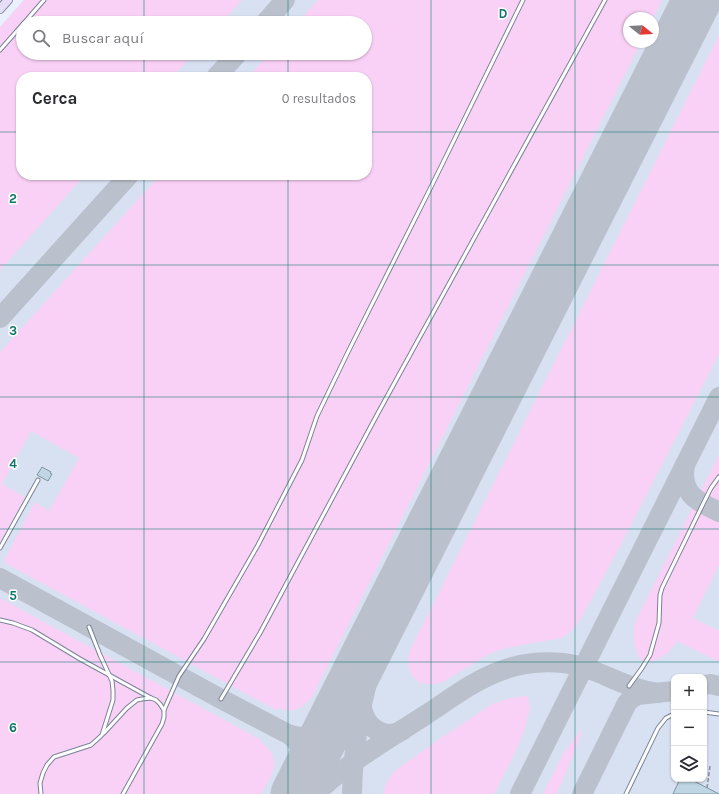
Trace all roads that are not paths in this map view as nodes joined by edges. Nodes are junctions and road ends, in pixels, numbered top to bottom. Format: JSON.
{"nodes":[{"id":1,"x":8,"y":0,"type":"edge"},
{"id":2,"x":44,"y":0,"type":"edge"},
{"id":3,"x":523,"y":0,"type":"edge"},
{"id":4,"x":605,"y":0,"type":"edge"},
{"id":5,"x":0,"y":9,"type":"edge"},
{"id":6,"x":29,"y":16,"type":"edge"},
{"id":7,"x":16,"y":31,"type":"edge"},
{"id":8,"x":0,"y":50,"type":"edge"},
{"id":9,"x":719,"y":477,"type":"edge"},
{"id":10,"x":38,"y":480,"type":"dead end"},
{"id":11,"x":0,"y":548,"type":"edge"},
{"id":12,"x":0,"y":620,"type":"edge"},
{"id":13,"x":89,"y":627,"type":"dead end"},
{"id":14,"x":110,"y":676,"type":"junction"},
{"id":15,"x":629,"y":686,"type":"dead end"},
{"id":16,"x":151,"y":698,"type":"junction"},
{"id":17,"x":221,"y":700,"type":"dead end"},
{"id":18,"x":164,"y":710,"type":"junction"},
{"id":19,"x":707,"y":712,"type":"edge"},
{"id":20,"x":719,"y":714,"type":"edge"},
{"id":21,"x":671,"y":716,"type":"edge"},
{"id":22,"x":102,"y":735,"type":"junction"},
{"id":23,"x":41,"y":794,"type":"edge"},
{"id":24,"x":124,"y":794,"type":"edge"},
{"id":25,"x":626,"y":794,"type":"edge"}],
"edges":[{"from":1,"to":5,"type":"main road"},
{"from":2,"to":6,"type":"lane"},
{"from":3,"to":18,"type":"lane"},
{"from":4,"to":17,"type":"lane"},
{"from":7,"to":8,"type":"lane"},
{"from":9,"to":15,"type":"lane"},
{"from":10,"to":11,"type":"lane"},
{"from":12,"to":14,"type":"lane"},
{"from":13,"to":14,"type":"lane"},
{"from":14,"to":16,"type":"lane"},
{"from":14,"to":22,"type":"lane"},
{"from":16,"to":18,"type":"lane"},
{"from":16,"to":22,"type":"lane"},
{"from":18,"to":24,"type":"lane"},
{"from":19,"to":20,"type":"lane"},
{"from":21,"to":25,"type":"lane"},
{"from":22,"to":23,"type":"lane"}]}
